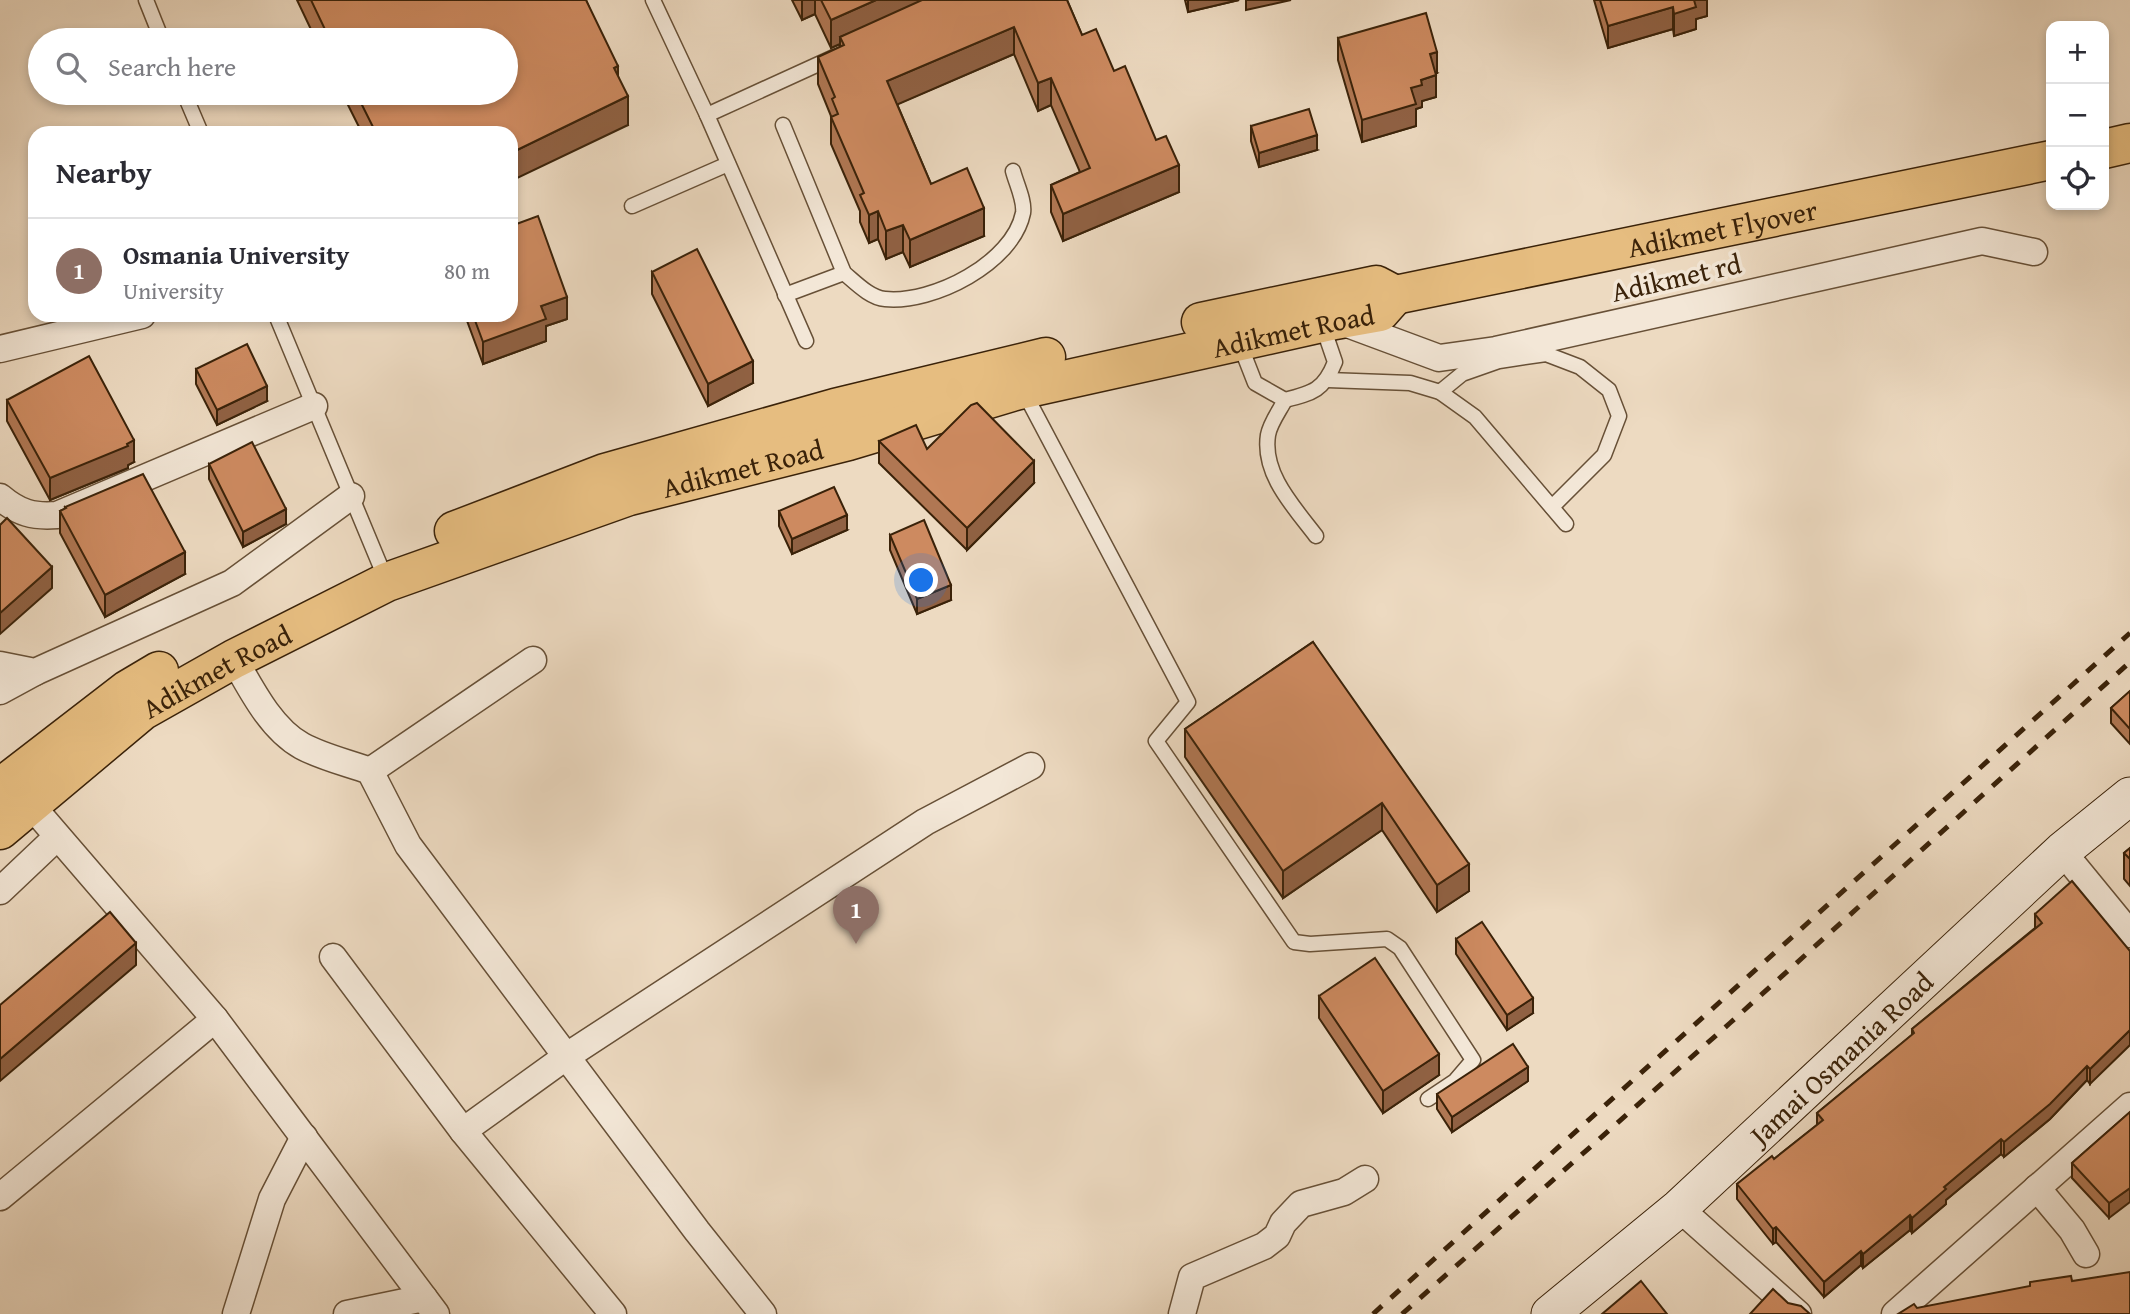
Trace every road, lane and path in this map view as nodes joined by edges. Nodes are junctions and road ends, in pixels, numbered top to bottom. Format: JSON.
{"nodes":[{"id":1,"x":146,"y":0,"type":"edge"},
{"id":2,"x":653,"y":0,"type":"edge"},
{"id":3,"x":157,"y":28,"type":"edge"},
{"id":4,"x":846,"y":52,"type":"edge"},
{"id":5,"x":189,"y":105,"type":"edge"},
{"id":6,"x":707,"y":115,"type":"junction"},
{"id":7,"x":783,"y":125,"type":"dead end"},
{"id":8,"x":198,"y":126,"type":"edge"},
{"id":9,"x":2130,"y":143,"type":"edge"},
{"id":10,"x":2109,"y":148,"type":"edge"},
{"id":11,"x":2046,"y":161,"type":"edge"},
{"id":12,"x":728,"y":164,"type":"junction"},
{"id":13,"x":1013,"y":171,"type":"dead end"},
{"id":14,"x":632,"y":206,"type":"dead end"},
{"id":15,"x":2034,"y":252,"type":"dead end"},
{"id":16,"x":844,"y":273,"type":"junction"},
{"id":17,"x":1407,"y":293,"type":"junction"},
{"id":18,"x":785,"y":295,"type":"junction"},
{"id":19,"x":1329,"y":321,"type":"junction"},
{"id":20,"x":113,"y":322,"type":"edge"},
{"id":21,"x":279,"y":322,"type":"edge"},
{"id":22,"x":806,"y":341,"type":"dead end"},
{"id":23,"x":1239,"y":341,"type":"junction"},
{"id":24,"x":0,"y":349,"type":"edge"},
{"id":25,"x":1018,"y":377,"type":"junction"},
{"id":26,"x":1328,"y":380,"type":"junction"},
{"id":27,"x":1440,"y":392,"type":"junction"},
{"id":28,"x":1285,"y":400,"type":"junction"},
{"id":29,"x":314,"y":406,"type":"junction"},
{"id":30,"x":351,"y":496,"type":"junction"},
{"id":31,"x":0,"y":497,"type":"edge"},
{"id":32,"x":1552,"y":507,"type":"junction"},
{"id":33,"x":1566,"y":524,"type":"dead end"},
{"id":34,"x":1316,"y":536,"type":"dead end"},
{"id":35,"x":382,"y":571,"type":"junction"},
{"id":36,"x":234,"y":659,"type":"junction"},
{"id":37,"x":533,"y":660,"type":"dead end"},
{"id":38,"x":0,"y":665,"type":"edge"},
{"id":39,"x":35,"y":672,"type":"junction"},
{"id":40,"x":0,"y":691,"type":"edge"},
{"id":41,"x":1031,"y":766,"type":"dead end"},
{"id":42,"x":370,"y":771,"type":"junction"},
{"id":43,"x":15,"y":796,"type":"edge"},
{"id":44,"x":2130,"y":796,"type":"edge"},
{"id":45,"x":0,"y":830,"type":"edge"},
{"id":46,"x":57,"y":837,"type":"junction"},
{"id":47,"x":2062,"y":851,"type":"junction"},
{"id":48,"x":0,"y":891,"type":"edge"},
{"id":49,"x":2130,"y":934,"type":"edge"},
{"id":50,"x":333,"y":957,"type":"dead end"},
{"id":51,"x":215,"y":1019,"type":"junction"},
{"id":52,"x":567,"y":1056,"type":"junction"},
{"id":53,"x":1428,"y":1099,"type":"dead end"},
{"id":54,"x":2130,"y":1106,"type":"edge"},
{"id":55,"x":463,"y":1131,"type":"junction"},
{"id":56,"x":304,"y":1137,"type":"junction"},
{"id":57,"x":1365,"y":1179,"type":"dead end"},
{"id":58,"x":2037,"y":1188,"type":"junction"},
{"id":59,"x":0,"y":1197,"type":"edge"},
{"id":60,"x":1679,"y":1208,"type":"junction"},
{"id":61,"x":2086,"y":1254,"type":"dead end"},
{"id":62,"x":430,"y":1306,"type":"edge"},
{"id":63,"x":236,"y":1314,"type":"edge"},
{"id":64,"x":347,"y":1314,"type":"edge"},
{"id":65,"x":613,"y":1314,"type":"edge"},
{"id":66,"x":763,"y":1314,"type":"edge"},
{"id":67,"x":1182,"y":1314,"type":"edge"},
{"id":68,"x":1550,"y":1314,"type":"edge"},
{"id":69,"x":1798,"y":1314,"type":"edge"},
{"id":70,"x":1895,"y":1314,"type":"edge"}],
"edges":[{"from":1,"to":3,"type":"lane"},
{"from":2,"to":6,"type":"lane"},
{"from":4,"to":6,"type":"lane"},
{"from":5,"to":8,"type":"lane"},
{"from":6,"to":12,"type":"lane"},
{"from":7,"to":16,"type":"lane"},
{"from":9,"to":10,"type":"main road"},
{"from":11,"to":17,"type":"main road","name":"Adikmet Flyover"},
{"from":12,"to":14,"type":"lane"},
{"from":12,"to":18,"type":"lane"},
{"from":13,"to":16,"type":"lane"},
{"from":15,"to":19,"type":"street","name":"Adikmet rd"},
{"from":16,"to":18,"type":"lane"},
{"from":17,"to":19,"type":"main road","name":"Adikmet Road"},
{"from":17,"to":25,"type":"main road","name":"Adikmet Road"},
{"from":18,"to":22,"type":"lane"},
{"from":19,"to":23,"type":"main road","name":"Adikmet Road"},
{"from":19,"to":26,"type":"lane"},
{"from":20,"to":24,"type":"street"},
{"from":21,"to":29,"type":"lane"},
{"from":23,"to":25,"type":"main road","name":"Adikmet Road"},
{"from":23,"to":28,"type":"lane"},
{"from":25,"to":35,"type":"main road","name":"Adikmet Road"},
{"from":25,"to":53,"type":"lane"},
{"from":26,"to":27,"type":"lane"},
{"from":26,"to":28,"type":"lane"},
{"from":27,"to":32,"type":"lane"},
{"from":27,"to":32,"type":"lane"},
{"from":28,"to":34,"type":"lane"},
{"from":29,"to":30,"type":"lane"},
{"from":29,"to":31,"type":"street"},
{"from":30,"to":35,"type":"lane"},
{"from":30,"to":39,"type":"street"},
{"from":32,"to":33,"type":"lane"},
{"from":35,"to":36,"type":"main road","name":"Adikmet Road"},
{"from":35,"to":43,"type":"main road","name":"Adikmet Road"},
{"from":36,"to":42,"type":"street"},
{"from":36,"to":43,"type":"main road","name":"Adikmet Road"},
{"from":37,"to":42,"type":"street"},
{"from":38,"to":39,"type":"street"},
{"from":39,"to":40,"type":"street"},
{"from":41,"to":52,"type":"street"},
{"from":42,"to":52,"type":"street"},
{"from":43,"to":45,"type":"main road","name":"Adikmet Road"},
{"from":43,"to":46,"type":"street"},
{"from":44,"to":47,"type":"street","name":"Jamai Osmania Road"},
{"from":46,"to":48,"type":"street"},
{"from":46,"to":51,"type":"street"},
{"from":47,"to":49,"type":"street"},
{"from":47,"to":60,"type":"street","name":"Jamai Osmania Road"},
{"from":50,"to":55,"type":"street"},
{"from":51,"to":56,"type":"street"},
{"from":51,"to":59,"type":"street"},
{"from":52,"to":55,"type":"street"},
{"from":52,"to":66,"type":"street"},
{"from":54,"to":58,"type":"street"},
{"from":55,"to":65,"type":"street"},
{"from":56,"to":62,"type":"street"},
{"from":56,"to":63,"type":"street"},
{"from":57,"to":67,"type":"street"},
{"from":58,"to":61,"type":"street"},
{"from":58,"to":70,"type":"street"},
{"from":60,"to":68,"type":"street","name":"Jamai Osmania Road"},
{"from":60,"to":69,"type":"street"},
{"from":62,"to":64,"type":"street"}]}
